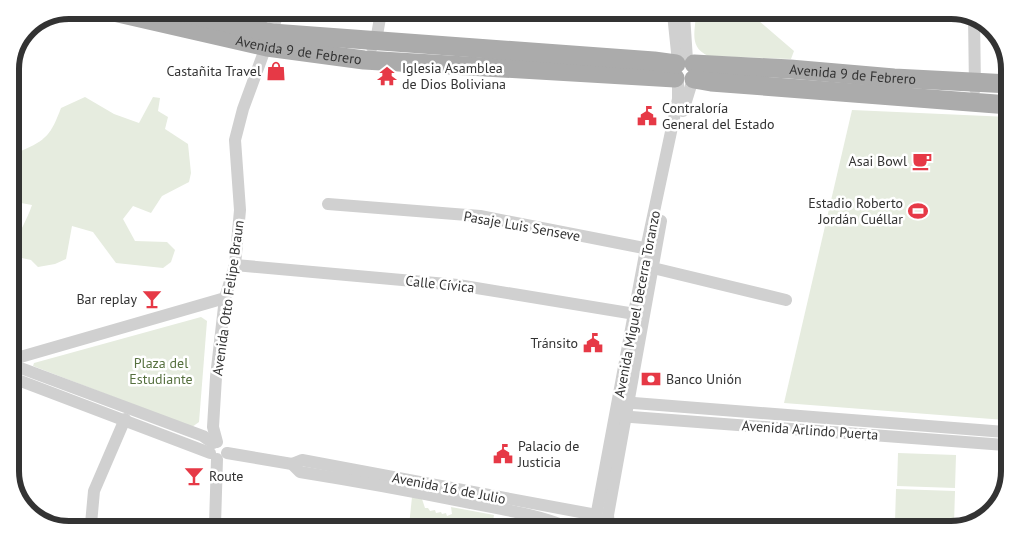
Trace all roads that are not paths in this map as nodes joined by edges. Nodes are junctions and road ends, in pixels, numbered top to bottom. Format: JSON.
{"nodes":[{"id":1,"x":154,"y":19,"type":"edge"},
{"id":2,"x":202,"y":19,"type":"edge"},
{"id":3,"x":276,"y":19,"type":"edge"},
{"id":4,"x":380,"y":19,"type":"edge"},
{"id":5,"x":674,"y":19,"type":"edge"},
{"id":6,"x":684,"y":19,"type":"edge"},
{"id":7,"x":974,"y":25,"type":"edge"},
{"id":8,"x":269,"y":40,"type":"junction"},
{"id":9,"x":376,"y":41,"type":"junction"},
{"id":10,"x":364,"y":60,"type":"junction"},
{"id":11,"x":684,"y":71,"type":"junction"},
{"id":12,"x":975,"y":82,"type":"junction"},
{"id":13,"x":1001,"y":83,"type":"edge"},
{"id":14,"x":974,"y":102,"type":"junction"},
{"id":15,"x":1001,"y":104,"type":"edge"},
{"id":16,"x":328,"y":204,"type":"dead end"},
{"id":17,"x":651,"y":250,"type":"junction"},
{"id":18,"x":235,"y":265,"type":"junction"},
{"id":19,"x":653,"y":268,"type":"junction"},
{"id":20,"x":225,"y":298,"type":"junction"},
{"id":21,"x":786,"y":300,"type":"dead end"},
{"id":22,"x":639,"y":315,"type":"junction"},
{"id":23,"x":19,"y":357,"type":"edge"},
{"id":24,"x":19,"y":367,"type":"edge"},
{"id":25,"x":19,"y":379,"type":"edge"},
{"id":26,"x":623,"y":403,"type":"junction"},
{"id":27,"x":620,"y":416,"type":"junction"},
{"id":28,"x":125,"y":419,"type":"junction"},
{"id":29,"x":1001,"y":432,"type":"edge"},
{"id":30,"x":1001,"y":445,"type":"edge"},
{"id":31,"x":217,"y":450,"type":"junction"},
{"id":32,"x":292,"y":464,"type":"junction"},
{"id":33,"x":601,"y":496,"type":"junction"},
{"id":34,"x":581,"y":512,"type":"junction"},
{"id":35,"x":91,"y":521,"type":"edge"},
{"id":36,"x":215,"y":521,"type":"edge"},
{"id":37,"x":552,"y":521,"type":"edge"},
{"id":38,"x":596,"y":521,"type":"edge"},
{"id":39,"x":602,"y":521,"type":"edge"},
{"id":40,"x":604,"y":521,"type":"edge"}],
"edges":[{"from":1,"to":8,"type":"main road","name":"Avenida 9 de Febrero"},
{"from":2,"to":8,"type":"main road","name":"Avenida 9 de Febrero"},
{"from":3,"to":8,"type":"street","name":"Avenida Otto Felipe Braun"},
{"from":4,"to":9,"type":"street"},
{"from":5,"to":11,"type":"street","name":"Avenida Miguel Becerra Toranzo"},
{"from":6,"to":11,"type":"street","name":"Avenida Miguel Becerra Toranzo"},
{"from":7,"to":12,"type":"street"},
{"from":8,"to":9,"type":"main road","name":"Avenida 9 de Febrero"},
{"from":8,"to":10,"type":"main road","name":"Avenida 9 de Febrero"},
{"from":8,"to":18,"type":"street","name":"Avenida Otto Felipe Braun"},
{"from":9,"to":10,"type":"street"},
{"from":9,"to":11,"type":"main road","name":"Avenida 9 de Febrero"},
{"from":10,"to":11,"type":"main road","name":"Avenida 9 de Febrero"},
{"from":11,"to":12,"type":"main road","name":"Avenida 9 de Febrero"},
{"from":11,"to":14,"type":"main road","name":"Avenida 9 de Febrero"},
{"from":11,"to":17,"type":"street","name":"Avenida Miguel Becerra Toranzo"},
{"from":12,"to":13,"type":"main road","name":"Avenida 9 de Febrero"},
{"from":12,"to":14,"type":"street"},
{"from":14,"to":15,"type":"main road","name":"Avenida 9 de Febrero"},
{"from":16,"to":17,"type":"street","name":"Pasaje Luis Senseve"},
{"from":17,"to":19,"type":"street","name":"Avenida Miguel Becerra Toranzo"},
{"from":17,"to":22,"type":"street","name":"Avenida Miguel Becerra Toranzo"},
{"from":18,"to":20,"type":"street","name":"Avenida Otto Felipe Braun"},
{"from":18,"to":22,"type":"street","name":"Calle Cívica"},
{"from":19,"to":21,"type":"street"},
{"from":19,"to":22,"type":"street","name":"Avenida Miguel Becerra Toranzo"},
{"from":20,"to":23,"type":"street"},
{"from":20,"to":31,"type":"street","name":"Avenida Otto Felipe Braun"},
{"from":22,"to":26,"type":"street","name":"Avenida Miguel Becerra Toranzo"},
{"from":24,"to":31,"type":"street","name":"Avenida 16 de Julio"},
{"from":25,"to":28,"type":"street","name":"Avenida 16 de Julio"},
{"from":26,"to":27,"type":"street","name":"Avenida Miguel Becerra Toranzo"},
{"from":26,"to":29,"type":"street","name":"Avenida Arlindo Puerta"},
{"from":27,"to":30,"type":"street","name":"Avenida Arlindo Puerta"},
{"from":27,"to":33,"type":"street","name":"Avenida Miguel Becerra Toranzo"},
{"from":27,"to":40,"type":"street","name":"Avenida Miguel Becerra Toranzo"},
{"from":28,"to":31,"type":"street","name":"Avenida 16 de Julio"},
{"from":28,"to":35,"type":"street"},
{"from":31,"to":32,"type":"street","name":"Avenida 16 de Julio"},
{"from":31,"to":36,"type":"street","name":"Avenida Otto Felipe Braun"},
{"from":32,"to":34,"type":"street","name":"Avenida 16 de Julio"},
{"from":32,"to":37,"type":"street","name":"Avenida 16 de Julio"},
{"from":33,"to":34,"type":"street"},
{"from":33,"to":39,"type":"street","name":"Avenida Miguel Becerra Toranzo"},
{"from":34,"to":38,"type":"street","name":"Avenida 16 de Julio"}]}
